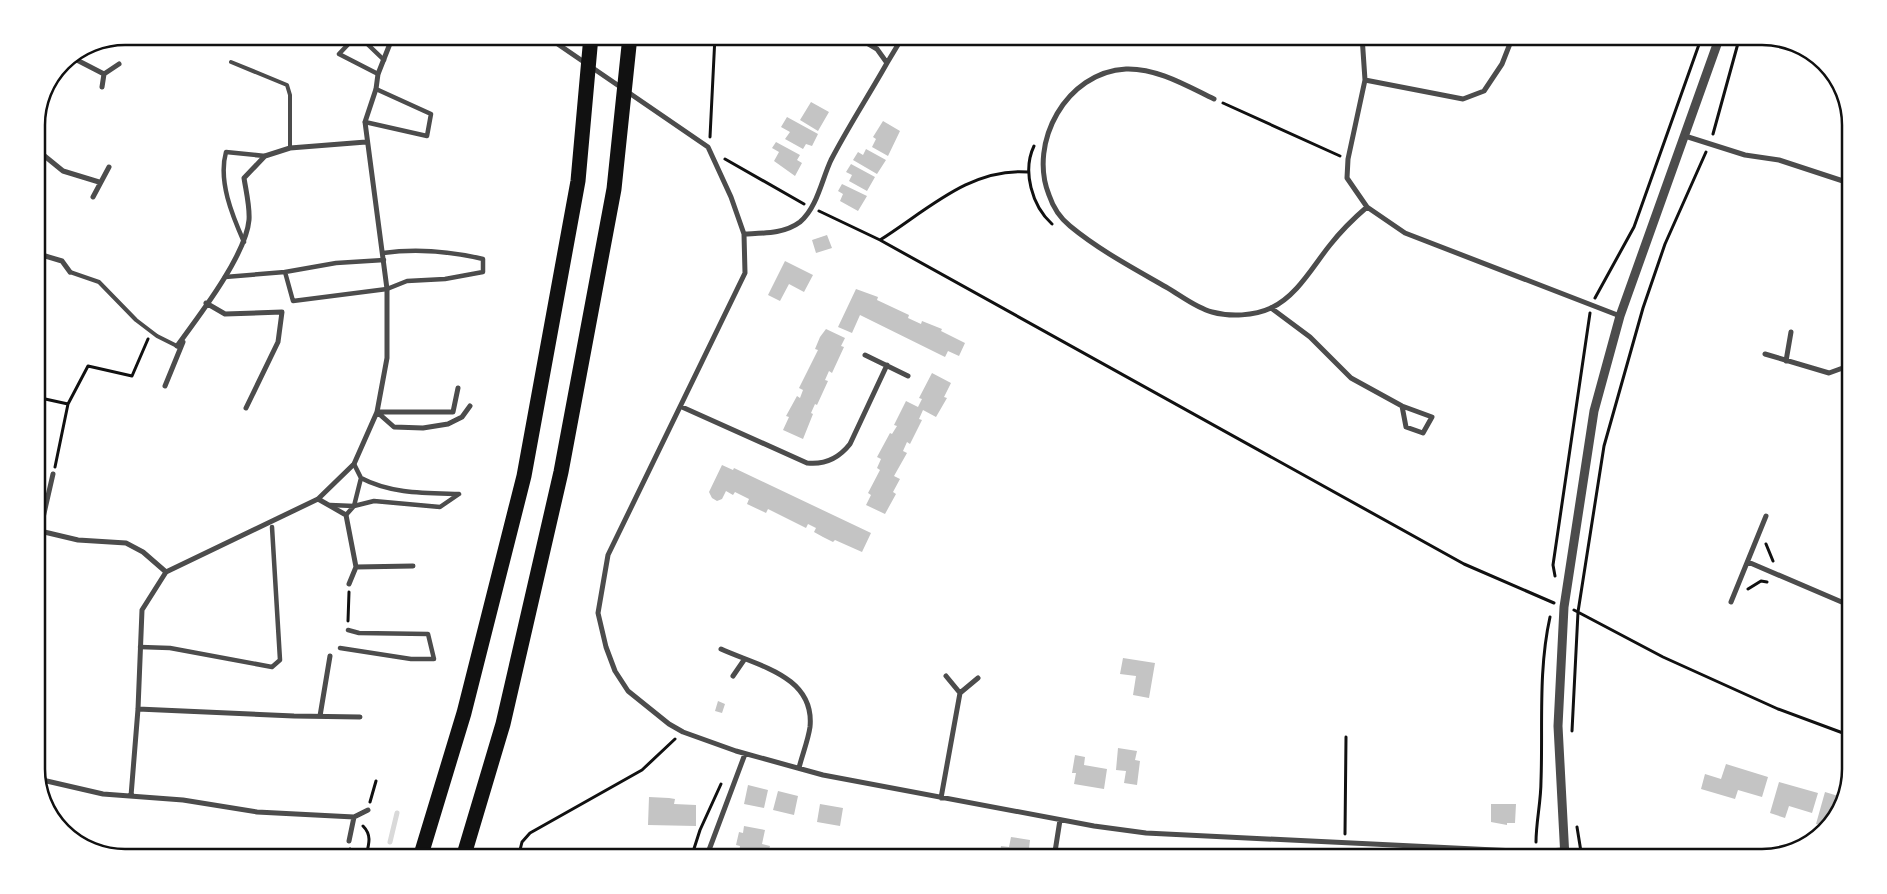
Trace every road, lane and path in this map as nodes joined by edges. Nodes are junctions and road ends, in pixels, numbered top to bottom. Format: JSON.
{"nodes":[{"id":1,"x":348,"y":45,"type":"edge"},
{"id":2,"x":367,"y":45,"type":"edge"},
{"id":3,"x":390,"y":45,"type":"edge"},
{"id":4,"x":559,"y":45,"type":"edge"},
{"id":5,"x":590,"y":45,"type":"edge"},
{"id":6,"x":629,"y":45,"type":"edge"},
{"id":7,"x":715,"y":45,"type":"edge"},
{"id":8,"x":870,"y":45,"type":"edge"},
{"id":9,"x":898,"y":45,"type":"edge"},
{"id":10,"x":1362,"y":45,"type":"edge"},
{"id":11,"x":1509,"y":45,"type":"edge"},
{"id":12,"x":1717,"y":45,"type":"edge"},
{"id":13,"x":1737,"y":45,"type":"edge"},
{"id":14,"x":384,"y":60,"type":"junction"},
{"id":15,"x":79,"y":61,"type":"edge"},
{"id":16,"x":231,"y":62,"type":"dead end"},
{"id":17,"x":887,"y":63,"type":"junction"},
{"id":18,"x":119,"y":64,"type":"dead end"},
{"id":19,"x":104,"y":74,"type":"junction"},
{"id":20,"x":378,"y":74,"type":"junction"},
{"id":21,"x":1364,"y":80,"type":"junction"},
{"id":22,"x":102,"y":87,"type":"dead end"},
{"id":23,"x":376,"y":88,"type":"junction"},
{"id":24,"x":1214,"y":99,"type":"joint"},
{"id":25,"x":365,"y":122,"type":"junction"},
{"id":26,"x":1685,"y":136,"type":"junction"},
{"id":27,"x":366,"y":142,"type":"junction"},
{"id":28,"x":1709,"y":144,"type":"junction"},
{"id":29,"x":290,"y":148,"type":"junction"},
{"id":30,"x":708,"y":148,"type":"junction"},
{"id":31,"x":265,"y":156,"type":"junction"},
{"id":32,"x":45,"y":157,"type":"edge"},
{"id":33,"x":1348,"y":159,"type":"junction"},
{"id":34,"x":109,"y":167,"type":"dead end"},
{"id":35,"x":1028,"y":172,"type":"dead end"},
{"id":36,"x":1842,"y":180,"type":"edge"},
{"id":37,"x":99,"y":182,"type":"junction"},
{"id":38,"x":93,"y":197,"type":"dead end"},
{"id":39,"x":1367,"y":207,"type":"junction"},
{"id":40,"x":811,"y":208,"type":"junction"},
{"id":41,"x":744,"y":234,"type":"junction"},
{"id":42,"x":880,"y":240,"type":"junction"},
{"id":43,"x":244,"y":242,"type":"junction"},
{"id":44,"x":45,"y":256,"type":"edge"},
{"id":45,"x":383,"y":256,"type":"junction"},
{"id":46,"x":70,"y":272,"type":"joint"},
{"id":47,"x":285,"y":272,"type":"junction"},
{"id":48,"x":225,"y":277,"type":"junction"},
{"id":49,"x":387,"y":289,"type":"junction"},
{"id":50,"x":206,"y":303,"type":"junction"},
{"id":51,"x":1271,"y":308,"type":"junction"},
{"id":52,"x":1620,"y":316,"type":"junction"},
{"id":53,"x":151,"y":332,"type":"junction"},
{"id":54,"x":188,"y":332,"type":"junction"},
{"id":55,"x":1791,"y":332,"type":"dead end"},
{"id":56,"x":177,"y":346,"type":"joint"},
{"id":57,"x":1765,"y":354,"type":"dead end"},
{"id":58,"x":865,"y":355,"type":"dead end"},
{"id":59,"x":1786,"y":362,"type":"junction"},
{"id":60,"x":887,"y":365,"type":"junction"},
{"id":61,"x":1842,"y":368,"type":"edge"},
{"id":62,"x":908,"y":376,"type":"dead end"},
{"id":63,"x":164,"y":386,"type":"dead end"},
{"id":64,"x":458,"y":388,"type":"dead end"},
{"id":65,"x":45,"y":399,"type":"edge"},
{"id":66,"x":68,"y":404,"type":"junction"},
{"id":67,"x":470,"y":406,"type":"dead end"},
{"id":68,"x":1402,"y":406,"type":"junction"},
{"id":69,"x":682,"y":407,"type":"junction"},
{"id":70,"x":246,"y":408,"type":"dead end"},
{"id":71,"x":377,"y":412,"type":"junction"},
{"id":72,"x":354,"y":464,"type":"junction"},
{"id":73,"x":53,"y":474,"type":"joint"},
{"id":74,"x":361,"y":478,"type":"junction"},
{"id":75,"x":318,"y":498,"type":"junction"},
{"id":76,"x":330,"y":505,"type":"junction"},
{"id":77,"x":354,"y":506,"type":"junction"},
{"id":78,"x":45,"y":509,"type":"edge"},
{"id":79,"x":346,"y":515,"type":"junction"},
{"id":80,"x":1766,"y":516,"type":"dead end"},
{"id":81,"x":272,"y":527,"type":"dead end"},
{"id":82,"x":45,"y":532,"type":"edge"},
{"id":83,"x":1748,"y":562,"type":"junction"},
{"id":84,"x":413,"y":566,"type":"dead end"},
{"id":85,"x":356,"y":567,"type":"junction"},
{"id":86,"x":166,"y":572,"type":"junction"},
{"id":87,"x":350,"y":584,"type":"joint"},
{"id":88,"x":1731,"y":602,"type":"dead end"},
{"id":89,"x":1842,"y":602,"type":"edge"},
{"id":90,"x":1564,"y":606,"type":"junction"},
{"id":91,"x":1578,"y":612,"type":"junction"},
{"id":92,"x":348,"y":630,"type":"joint"},
{"id":93,"x":140,"y":646,"type":"junction"},
{"id":94,"x":340,"y":648,"type":"dead end"},
{"id":95,"x":721,"y":649,"type":"dead end"},
{"id":96,"x":330,"y":656,"type":"dead end"},
{"id":97,"x":744,"y":660,"type":"junction"},
{"id":98,"x":734,"y":676,"type":"dead end"},
{"id":99,"x":946,"y":676,"type":"dead end"},
{"id":100,"x":978,"y":678,"type":"dead end"},
{"id":101,"x":960,"y":693,"type":"junction"},
{"id":102,"x":138,"y":709,"type":"junction"},
{"id":103,"x":320,"y":716,"type":"junction"},
{"id":104,"x":360,"y":717,"type":"dead end"},
{"id":105,"x":683,"y":732,"type":"junction"},
{"id":106,"x":1842,"y":733,"type":"edge"},
{"id":107,"x":1346,"y":737,"type":"dead end"},
{"id":108,"x":1572,"y":741,"type":"dead end"},
{"id":109,"x":745,"y":754,"type":"junction"},
{"id":110,"x":798,"y":768,"type":"junction"},
{"id":111,"x":724,"y":777,"type":"dead end"},
{"id":112,"x":46,"y":781,"type":"edge"},
{"id":113,"x":376,"y":781,"type":"dead end"},
{"id":114,"x":131,"y":796,"type":"junction"},
{"id":115,"x":941,"y":798,"type":"junction"},
{"id":116,"x":368,"y":810,"type":"joint"},
{"id":117,"x":354,"y":817,"type":"junction"},
{"id":118,"x":1576,"y":818,"type":"dead end"},
{"id":119,"x":1060,"y":820,"type":"junction"},
{"id":120,"x":349,"y":841,"type":"dead end"},
{"id":121,"x":1345,"y":842,"type":"junction"},
{"id":122,"x":368,"y":849,"type":"edge"},
{"id":123,"x":423,"y":849,"type":"edge"},
{"id":124,"x":467,"y":849,"type":"edge"},
{"id":125,"x":520,"y":849,"type":"edge"},
{"id":126,"x":693,"y":849,"type":"edge"},
{"id":127,"x":709,"y":849,"type":"edge"},
{"id":128,"x":1055,"y":849,"type":"edge"},
{"id":129,"x":1479,"y":849,"type":"edge"},
{"id":130,"x":1564,"y":849,"type":"edge"},
{"id":131,"x":1581,"y":849,"type":"edge"}],
"edges":[{"from":1,"to":20,"type":"street"},
{"from":2,"to":14,"type":"street"},
{"from":3,"to":14,"type":"street"},
{"from":4,"to":30,"type":"street"},
{"from":5,"to":123,"type":"highway"},
{"from":6,"to":124,"type":"highway"},
{"from":7,"to":30,"type":"path"},
{"from":8,"to":17,"type":"street"},
{"from":9,"to":17,"type":"street"},
{"from":10,"to":21,"type":"street"},
{"from":11,"to":21,"type":"street"},
{"from":12,"to":26,"type":"street"},
{"from":13,"to":28,"type":"path"},
{"from":14,"to":20,"type":"street"},
{"from":15,"to":19,"type":"street"},
{"from":16,"to":29,"type":"lane"},
{"from":17,"to":40,"type":"street"},
{"from":18,"to":19,"type":"street"},
{"from":19,"to":22,"type":"street"},
{"from":20,"to":23,"type":"street"},
{"from":21,"to":33,"type":"street"},
{"from":23,"to":25,"type":"street"},
{"from":23,"to":25,"type":"street"},
{"from":24,"to":33,"type":"path"},
{"from":24,"to":51,"type":"street"},
{"from":25,"to":27,"type":"street"},
{"from":26,"to":28,"type":"street"},
{"from":26,"to":52,"type":"street"},
{"from":27,"to":29,"type":"street"},
{"from":27,"to":45,"type":"street"},
{"from":28,"to":36,"type":"street"},
{"from":28,"to":91,"type":"path"},
{"from":29,"to":31,"type":"street"},
{"from":30,"to":40,"type":"path"},
{"from":30,"to":41,"type":"street"},
{"from":31,"to":43,"type":"street"},
{"from":31,"to":43,"type":"street"},
{"from":32,"to":37,"type":"street"},
{"from":33,"to":39,"type":"street"},
{"from":34,"to":37,"type":"street"},
{"from":35,"to":42,"type":"path"},
{"from":37,"to":38,"type":"street"},
{"from":39,"to":51,"type":"street"},
{"from":39,"to":52,"type":"street"},
{"from":40,"to":41,"type":"street"},
{"from":40,"to":42,"type":"path"},
{"from":41,"to":69,"type":"street"},
{"from":42,"to":90,"type":"path"},
{"from":43,"to":48,"type":"street"},
{"from":44,"to":46,"type":"street"},
{"from":45,"to":47,"type":"street"},
{"from":45,"to":49,"type":"street"},
{"from":45,"to":49,"type":"street"},
{"from":46,"to":53,"type":"lane"},
{"from":47,"to":48,"type":"street"},
{"from":47,"to":49,"type":"street"},
{"from":48,"to":50,"type":"street"},
{"from":49,"to":71,"type":"street"},
{"from":50,"to":54,"type":"street"},
{"from":50,"to":70,"type":"street"},
{"from":51,"to":68,"type":"street"},
{"from":52,"to":90,"type":"street"},
{"from":53,"to":56,"type":"lane"},
{"from":53,"to":66,"type":"path"},
{"from":54,"to":56,"type":"street"},
{"from":54,"to":63,"type":"street"},
{"from":55,"to":59,"type":"street"},
{"from":57,"to":59,"type":"street"},
{"from":58,"to":60,"type":"street"},
{"from":59,"to":61,"type":"street"},
{"from":60,"to":62,"type":"street"},
{"from":60,"to":69,"type":"street"},
{"from":64,"to":71,"type":"street"},
{"from":65,"to":66,"type":"path"},
{"from":66,"to":73,"type":"path"},
{"from":67,"to":71,"type":"street"},
{"from":68,"to":68,"type":"street"},
{"from":69,"to":105,"type":"street"},
{"from":71,"to":72,"type":"street"},
{"from":72,"to":74,"type":"street"},
{"from":72,"to":75,"type":"street"},
{"from":73,"to":78,"type":"street"},
{"from":74,"to":77,"type":"street"},
{"from":74,"to":77,"type":"street"},
{"from":75,"to":76,"type":"street"},
{"from":75,"to":86,"type":"street"},
{"from":76,"to":77,"type":"street"},
{"from":76,"to":79,"type":"street"},
{"from":77,"to":79,"type":"street"},
{"from":79,"to":85,"type":"street"},
{"from":80,"to":83,"type":"street"},
{"from":81,"to":93,"type":"street"},
{"from":82,"to":86,"type":"street"},
{"from":83,"to":88,"type":"street"},
{"from":83,"to":89,"type":"street"},
{"from":84,"to":85,"type":"street"},
{"from":85,"to":87,"type":"street"},
{"from":86,"to":93,"type":"street"},
{"from":87,"to":92,"type":"path"},
{"from":90,"to":91,"type":"path"},
{"from":90,"to":130,"type":"street"},
{"from":91,"to":106,"type":"path"},
{"from":91,"to":108,"type":"path"},
{"from":92,"to":94,"type":"street"},
{"from":93,"to":102,"type":"street"},
{"from":95,"to":97,"type":"street"},
{"from":96,"to":103,"type":"street"},
{"from":97,"to":98,"type":"street"},
{"from":97,"to":110,"type":"street"},
{"from":99,"to":101,"type":"street"},
{"from":100,"to":101,"type":"street"},
{"from":101,"to":115,"type":"street"},
{"from":102,"to":103,"type":"street"},
{"from":102,"to":114,"type":"street"},
{"from":103,"to":104,"type":"street"},
{"from":105,"to":109,"type":"street"},
{"from":105,"to":125,"type":"path"},
{"from":107,"to":121,"type":"path"},
{"from":109,"to":110,"type":"street"},
{"from":109,"to":127,"type":"street"},
{"from":110,"to":115,"type":"street"},
{"from":111,"to":126,"type":"path"},
{"from":112,"to":114,"type":"street"},
{"from":113,"to":116,"type":"path"},
{"from":114,"to":117,"type":"street"},
{"from":115,"to":119,"type":"street"},
{"from":116,"to":117,"type":"street"},
{"from":117,"to":120,"type":"street"},
{"from":117,"to":122,"type":"path"},
{"from":118,"to":131,"type":"path"},
{"from":119,"to":121,"type":"street"},
{"from":119,"to":128,"type":"street"},
{"from":121,"to":129,"type":"street"}]}
